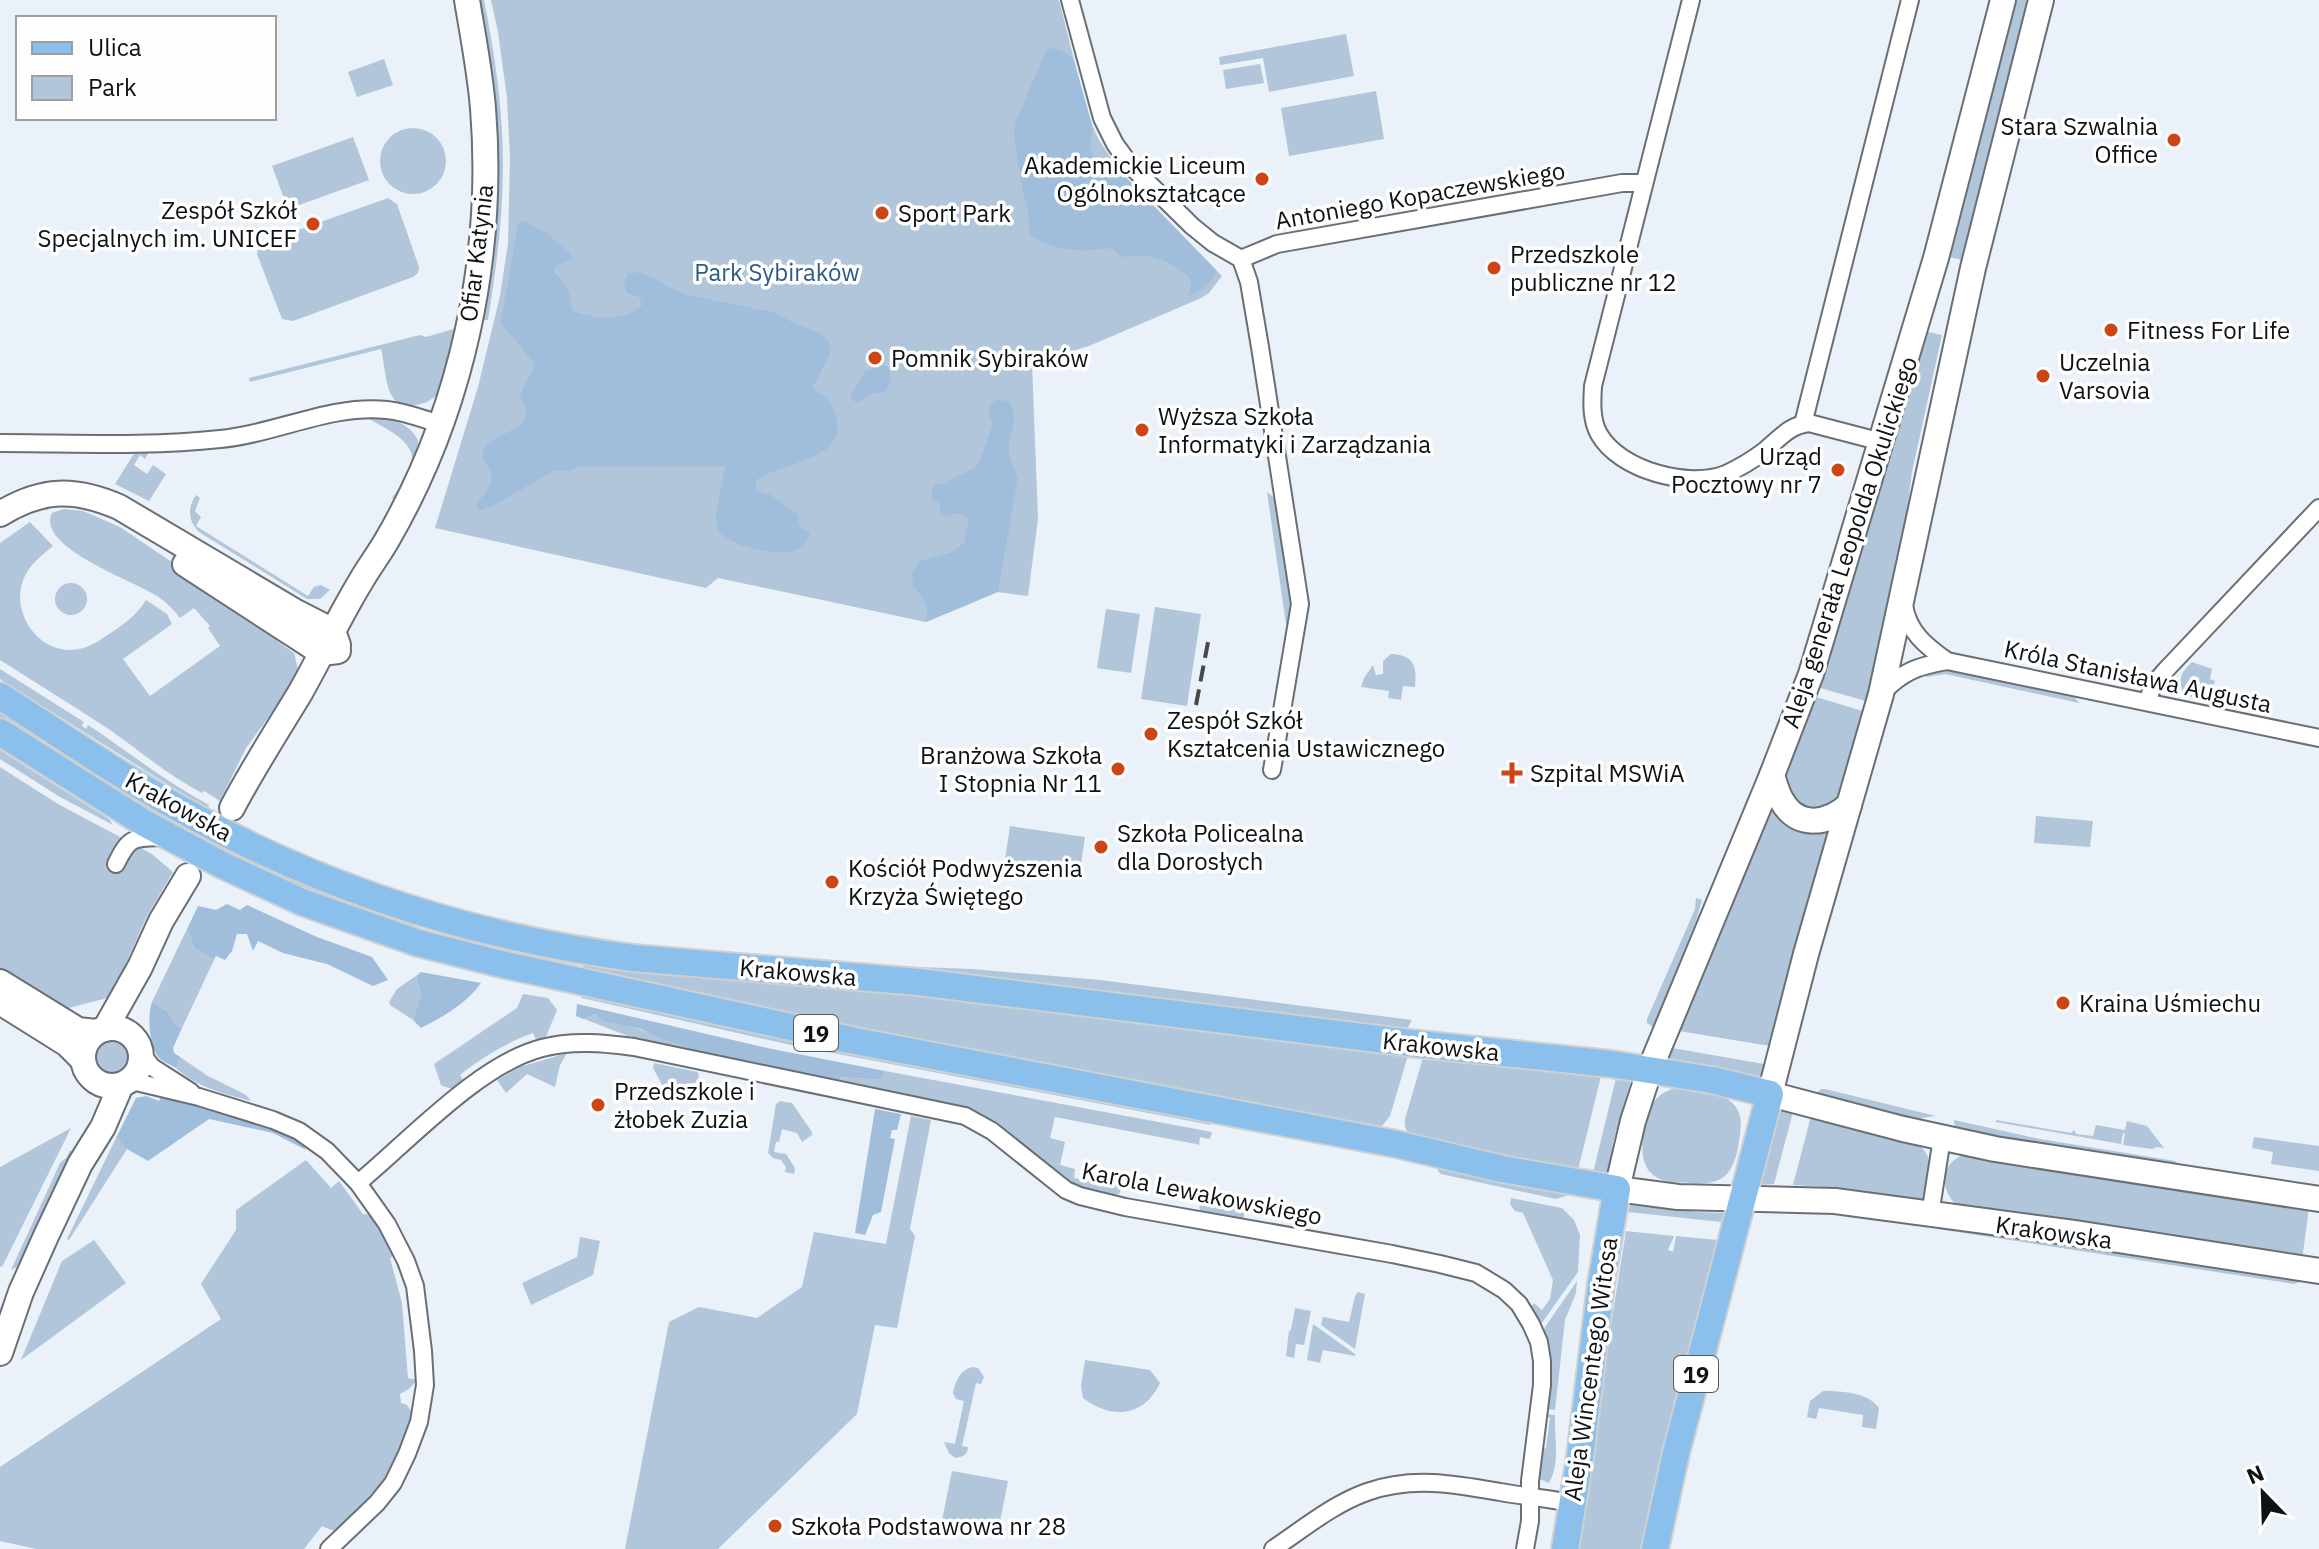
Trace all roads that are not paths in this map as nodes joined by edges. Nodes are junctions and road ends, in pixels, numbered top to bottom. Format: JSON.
{"nodes":[{"id":1,"x":467,"y":0,"type":"edge"},
{"id":2,"x":1070,"y":0,"type":"edge"},
{"id":3,"x":1691,"y":0,"type":"edge"},
{"id":4,"x":1910,"y":0,"type":"edge"},
{"id":5,"x":2003,"y":0,"type":"edge"},
{"id":6,"x":2041,"y":0,"type":"edge"},
{"id":7,"x":1644,"y":183,"type":"junction"},
{"id":8,"x":1241,"y":259,"type":"junction"},
{"id":9,"x":1925,"y":299,"type":"junction"},
{"id":10,"x":1964,"y":310,"type":"junction"},
{"id":11,"x":440,"y":424,"type":"junction"},
{"id":12,"x":1803,"y":424,"type":"junction"},
{"id":13,"x":1882,"y":442,"type":"junction"},
{"id":14,"x":0,"y":443,"type":"edge"},
{"id":15,"x":33,"y":505,"type":"junction"},
{"id":16,"x":2319,"y":508,"type":"edge"},
{"id":17,"x":0,"y":514,"type":"edge"},
{"id":18,"x":0,"y":531,"type":"edge"},
{"id":19,"x":1902,"y":596,"type":"junction"},
{"id":20,"x":332,"y":645,"type":"junction"},
{"id":21,"x":1947,"y":661,"type":"junction"},
{"id":22,"x":0,"y":682,"type":"edge"},
{"id":23,"x":1881,"y":694,"type":"junction"},
{"id":24,"x":0,"y":696,"type":"edge"},
{"id":25,"x":2147,"y":701,"type":"junction"},
{"id":26,"x":61,"y":735,"type":"junction"},
{"id":27,"x":5,"y":738,"type":"edge"},
{"id":28,"x":2319,"y":738,"type":"edge"},
{"id":29,"x":1272,"y":770,"type":"dead end"},
{"id":30,"x":1772,"y":775,"type":"junction"},
{"id":31,"x":109,"y":802,"type":"junction"},
{"id":32,"x":1849,"y":805,"type":"junction"},
{"id":33,"x":168,"y":837,"type":"junction"},
{"id":34,"x":125,"y":845,"type":"junction"},
{"id":35,"x":116,"y":864,"type":"dead end"},
{"id":36,"x":188,"y":876,"type":"dead end"},
{"id":37,"x":426,"y":915,"type":"junction"},
{"id":38,"x":418,"y":943,"type":"junction"},
{"id":39,"x":140,"y":967,"type":"junction"},
{"id":40,"x":0,"y":982,"type":"edge"},
{"id":41,"x":0,"y":1002,"type":"edge"},
{"id":42,"x":101,"y":1030,"type":"junction"},
{"id":43,"x":137,"y":1044,"type":"junction"},
{"id":44,"x":1650,"y":1069,"type":"junction"},
{"id":45,"x":88,"y":1070,"type":"junction"},
{"id":46,"x":124,"y":1084,"type":"junction"},
{"id":47,"x":1770,"y":1094,"type":"junction"},
{"id":48,"x":199,"y":1097,"type":"junction"},
{"id":49,"x":1942,"y":1138,"type":"junction"},
{"id":50,"x":80,"y":1164,"type":"junction"},
{"id":51,"x":358,"y":1183,"type":"junction"},
{"id":52,"x":1617,"y":1189,"type":"junction"},
{"id":53,"x":1741,"y":1199,"type":"junction"},
{"id":54,"x":2319,"y":1199,"type":"edge"},
{"id":55,"x":1930,"y":1215,"type":"junction"},
{"id":56,"x":2319,"y":1271,"type":"edge"},
{"id":57,"x":11,"y":1288,"type":"edge"},
{"id":58,"x":0,"y":1353,"type":"edge"},
{"id":59,"x":1529,"y":1496,"type":"junction"},
{"id":60,"x":1573,"y":1503,"type":"junction"},
{"id":61,"x":329,"y":1549,"type":"edge"},
{"id":62,"x":1273,"y":1549,"type":"edge"},
{"id":63,"x":1525,"y":1549,"type":"edge"},
{"id":64,"x":1565,"y":1549,"type":"edge"},
{"id":65,"x":1655,"y":1549,"type":"edge"}],
"edges":[{"from":1,"to":11,"type":"main road","name":"Ofiar Katynia"},
{"from":2,"to":8,"type":"street"},
{"from":3,"to":7,"type":"street"},
{"from":4,"to":12,"type":"street"},
{"from":5,"to":9,"type":"main road","name":"Aleja generała Leopolda Okulickiego"},
{"from":6,"to":10,"type":"main road","name":"Aleja generała Leopolda Okulickiego"},
{"from":7,"to":8,"type":"street","name":"Antoniego Kopaczewskiego"},
{"from":7,"to":12,"type":"street"},
{"from":8,"to":29,"type":"street"},
{"from":9,"to":10,"type":"main road"},
{"from":9,"to":13,"type":"main road","name":"Aleja generała Leopolda Okulickiego"},
{"from":10,"to":19,"type":"main road","name":"Aleja generała Leopolda Okulickiego"},
{"from":11,"to":14,"type":"street"},
{"from":11,"to":20,"type":"main road","name":"Ofiar Katynia"},
{"from":12,"to":13,"type":"street"},
{"from":13,"to":30,"type":"main road","name":"Aleja generała Leopolda Okulickiego"},
{"from":15,"to":17,"type":"main road"},
{"from":15,"to":18,"type":"main road"},
{"from":15,"to":20,"type":"main road"},
{"from":16,"to":25,"type":"street"},
{"from":19,"to":21,"type":"street","name":"Króla Stanisława Augusta"},
{"from":19,"to":23,"type":"main road","name":"Aleja generała Leopolda Okulickiego"},
{"from":20,"to":20,"type":"main road","name":"Ofiar Katynia"},
{"from":21,"to":23,"type":"street","name":"Króla Stanisława Augusta"},
{"from":21,"to":25,"type":"street","name":"Króla Stanisława Augusta"},
{"from":22,"to":26,"type":"main road"},
{"from":23,"to":32,"type":"main road","name":"Aleja generała Leopolda Okulickiego"},
{"from":24,"to":26,"type":"main road","name":"Krakowska"},
{"from":25,"to":28,"type":"street","name":"Króla Stanisława Augusta"},
{"from":26,"to":37,"type":"main road","name":"Krakowska"},
{"from":27,"to":31,"type":"main road","name":"Krakowska","number":"19"},
{"from":30,"to":32,"type":"main road"},
{"from":30,"to":44,"type":"main road","name":"Aleja generała Leopolda Okulickiego"},
{"from":31,"to":33,"type":"main road","name":"Krakowska","number":"19"},
{"from":31,"to":34,"type":"street"},
{"from":32,"to":47,"type":"main road","name":"Aleja generała Leopolda Okulickiego"},
{"from":33,"to":34,"type":"street"},
{"from":33,"to":38,"type":"main road","name":"Krakowska","number":"19"},
{"from":34,"to":35,"type":"street"},
{"from":36,"to":39,"type":"main road"},
{"from":37,"to":38,"type":"street"},
{"from":37,"to":44,"type":"main road","name":"Krakowska"},
{"from":38,"to":52,"type":"main road","name":"Krakowska","number":"19"},
{"from":39,"to":42,"type":"main road"},
{"from":39,"to":43,"type":"main road"},
{"from":40,"to":42,"type":"main road"},
{"from":41,"to":45,"type":"main road"},
{"from":42,"to":43,"type":"main road"},
{"from":42,"to":45,"type":"main road"},
{"from":43,"to":46,"type":"main road"},
{"from":43,"to":48,"type":"street"},
{"from":44,"to":47,"type":"main road","name":"Krakowska"},
{"from":44,"to":52,"type":"main road","name":"Aleja generała Leopolda Okulickiego"},
{"from":45,"to":46,"type":"main road"},
{"from":45,"to":50,"type":"main road"},
{"from":46,"to":48,"type":"street"},
{"from":46,"to":50,"type":"main road"},
{"from":47,"to":49,"type":"main road"},
{"from":47,"to":53,"type":"main road","number":"19"},
{"from":48,"to":51,"type":"street"},
{"from":49,"to":54,"type":"main road"},
{"from":49,"to":55,"type":"street"},
{"from":50,"to":57,"type":"main road"},
{"from":51,"to":59,"type":"street","name":"Karola Lewakowskiego"},
{"from":51,"to":61,"type":"street"},
{"from":52,"to":53,"type":"main road","name":"Krakowska"},
{"from":52,"to":60,"type":"main road","name":"Aleja Wincentego Witosa"},
{"from":53,"to":55,"type":"main road","name":"Krakowska"},
{"from":53,"to":65,"type":"main road","number":"19"},
{"from":55,"to":56,"type":"main road","name":"Krakowska"},
{"from":57,"to":58,"type":"main road"},
{"from":59,"to":60,"type":"street"},
{"from":59,"to":62,"type":"street"},
{"from":59,"to":63,"type":"street","name":"Karola Lewakowskiego"},
{"from":60,"to":64,"type":"main road","name":"Aleja Wincentego Witosa"}]}
